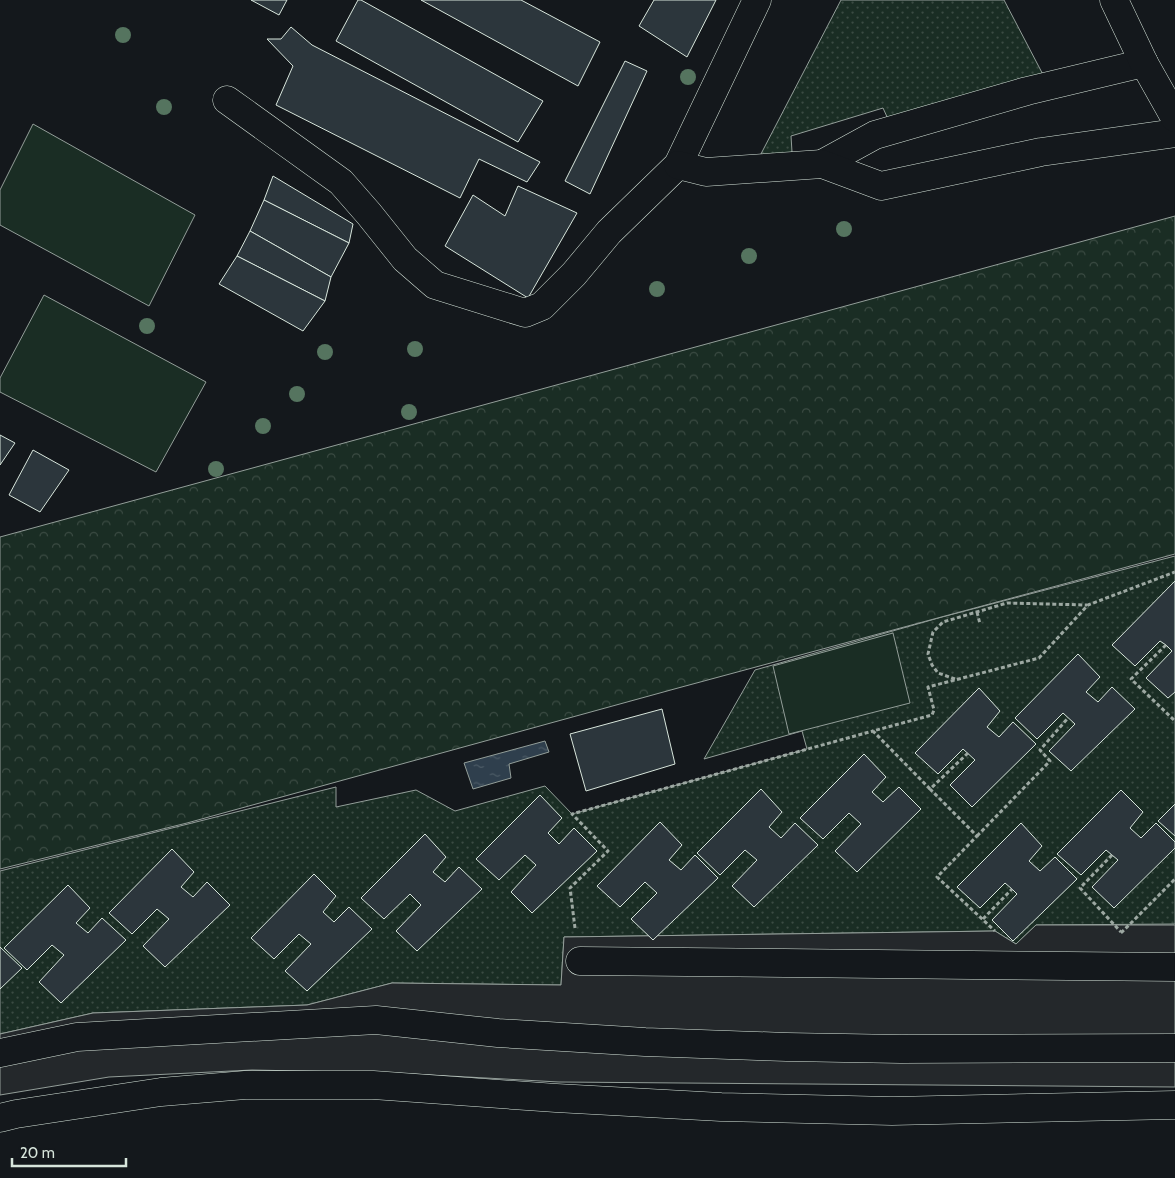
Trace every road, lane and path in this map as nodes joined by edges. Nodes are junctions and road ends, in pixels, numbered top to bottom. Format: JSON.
{"nodes":[{"id":1,"x":757,"y":0,"type":"edge"},
{"id":2,"x":1114,"y":0,"type":"edge"},
{"id":3,"x":1144,"y":62,"type":"junction"},
{"id":4,"x":227,"y":100,"type":"dead end"},
{"id":5,"x":1175,"y":118,"type":"edge"},
{"id":6,"x":1175,"y":134,"type":"edge"},
{"id":7,"x":822,"y":164,"type":"junction"},
{"id":8,"x":678,"y":165,"type":"junction"},
{"id":9,"x":1175,"y":572,"type":"edge"},
{"id":10,"x":1088,"y":605,"type":"junction"},
{"id":11,"x":977,"y":612,"type":"junction"},
{"id":12,"x":980,"y":624,"type":"dead end"},
{"id":13,"x":1166,"y":645,"type":"dead end"},
{"id":14,"x":956,"y":679,"type":"junction"},
{"id":15,"x":1068,"y":718,"type":"dead end"},
{"id":16,"x":1175,"y":721,"type":"edge"},
{"id":17,"x":873,"y":731,"type":"junction"},
{"id":18,"x":968,"y":753,"type":"dead end"},
{"id":19,"x":930,"y":789,"type":"junction"},
{"id":20,"x":976,"y":836,"type":"junction"},
{"id":21,"x":1112,"y":855,"type":"dead end"},
{"id":22,"x":1175,"y":880,"type":"edge"},
{"id":23,"x":1012,"y":889,"type":"dead end"},
{"id":24,"x":983,"y":920,"type":"junction"},
{"id":25,"x":1122,"y":932,"type":"junction"},
{"id":26,"x":580,"y":961,"type":"joint"},
{"id":27,"x":1032,"y":965,"type":"junction"},
{"id":28,"x":1167,"y":967,"type":"edge"},
{"id":29,"x":1175,"y":1048,"type":"edge"},
{"id":30,"x":0,"y":1053,"type":"edge"},
{"id":31,"x":1175,"y":1105,"type":"edge"},
{"id":32,"x":0,"y":1118,"type":"edge"}],
"edges":[{"from":1,"to":8,"type":"street"},
{"from":2,"to":3,"type":"street"},
{"from":3,"to":5,"type":"street"},
{"from":3,"to":7,"type":"street"},
{"from":4,"to":8,"type":"street"},
{"from":6,"to":7,"type":"street"},
{"from":7,"to":8,"type":"street"},
{"from":9,"to":10,"type":"path"},
{"from":10,"to":11,"type":"path"},
{"from":10,"to":14,"type":"path"},
{"from":11,"to":12,"type":"path"},
{"from":11,"to":14,"type":"path"},
{"from":13,"to":16,"type":"path"},
{"from":14,"to":17,"type":"path"},
{"from":15,"to":20,"type":"path"},
{"from":17,"to":19,"type":"path"},
{"from":17,"to":26,"type":"path"},
{"from":18,"to":19,"type":"path"},
{"from":19,"to":20,"type":"path"},
{"from":20,"to":24,"type":"path"},
{"from":21,"to":25,"type":"path"},
{"from":22,"to":25,"type":"path"},
{"from":23,"to":24,"type":"path"},
{"from":24,"to":27,"type":"path"},
{"from":25,"to":28,"type":"path"},
{"from":26,"to":27,"type":"street"},
{"from":27,"to":28,"type":"street"},
{"from":29,"to":30,"type":"street"},
{"from":31,"to":32,"type":"street"}]}
